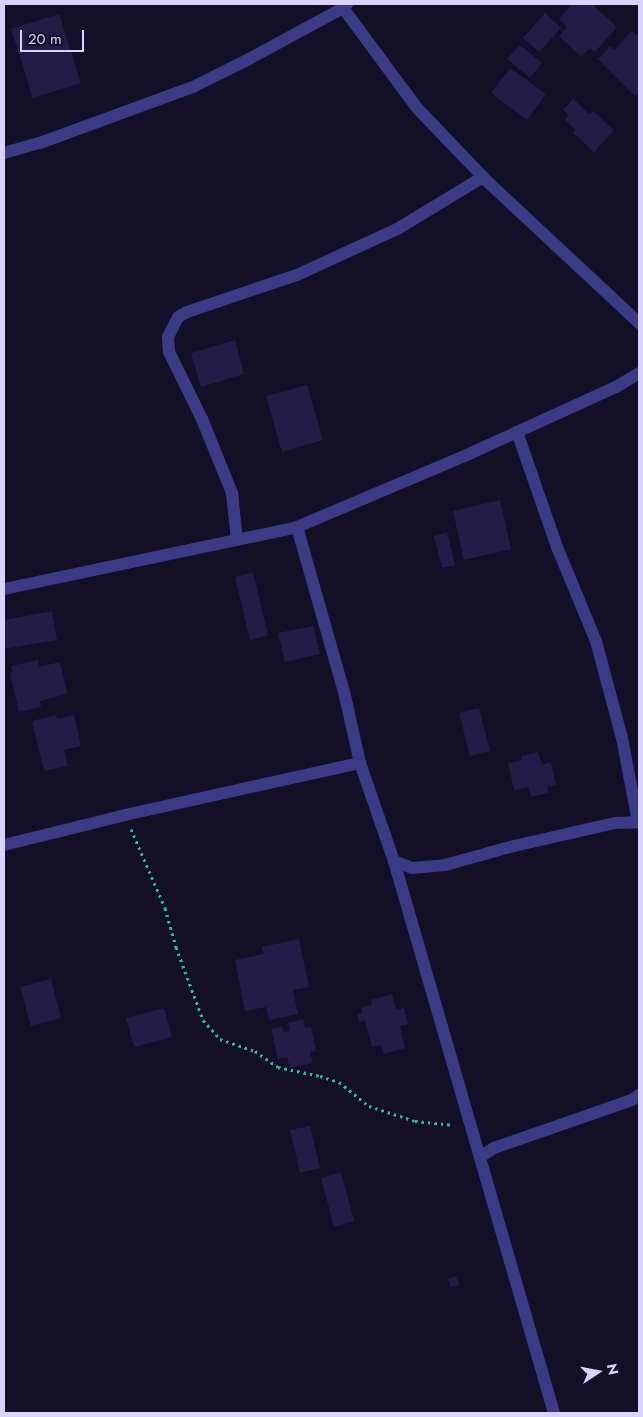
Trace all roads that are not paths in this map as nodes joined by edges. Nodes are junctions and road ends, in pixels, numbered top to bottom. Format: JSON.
{"nodes":[{"id":1,"x":345,"y":6,"type":"edge"},
{"id":2,"x":4,"y":153,"type":"edge"},
{"id":3,"x":484,"y":177,"type":"junction"},
{"id":4,"x":639,"y":323,"type":"edge"},
{"id":5,"x":639,"y":373,"type":"edge"},
{"id":6,"x":517,"y":432,"type":"junction"},
{"id":7,"x":298,"y":527,"type":"junction"},
{"id":8,"x":238,"y":540,"type":"junction"},
{"id":9,"x":4,"y":589,"type":"edge"},
{"id":10,"x":360,"y":764,"type":"junction"},
{"id":11,"x":639,"y":822,"type":"edge"},
{"id":12,"x":4,"y":845,"type":"edge"},
{"id":13,"x":394,"y":861,"type":"junction"},
{"id":14,"x":639,"y":1095,"type":"edge"},
{"id":15,"x":480,"y":1157,"type":"junction"},
{"id":16,"x":554,"y":1413,"type":"edge"}],
"edges":[{"from":1,"to":2,"type":"street"},
{"from":1,"to":3,"type":"street"},
{"from":3,"to":4,"type":"street"},
{"from":3,"to":8,"type":"street"},
{"from":5,"to":6,"type":"street"},
{"from":6,"to":7,"type":"street"},
{"from":6,"to":11,"type":"street"},
{"from":7,"to":8,"type":"street"},
{"from":7,"to":10,"type":"street"},
{"from":8,"to":9,"type":"street"},
{"from":10,"to":12,"type":"street"},
{"from":10,"to":13,"type":"street"},
{"from":11,"to":13,"type":"street"},
{"from":13,"to":15,"type":"street"},
{"from":14,"to":15,"type":"street"},
{"from":15,"to":16,"type":"street"}]}
